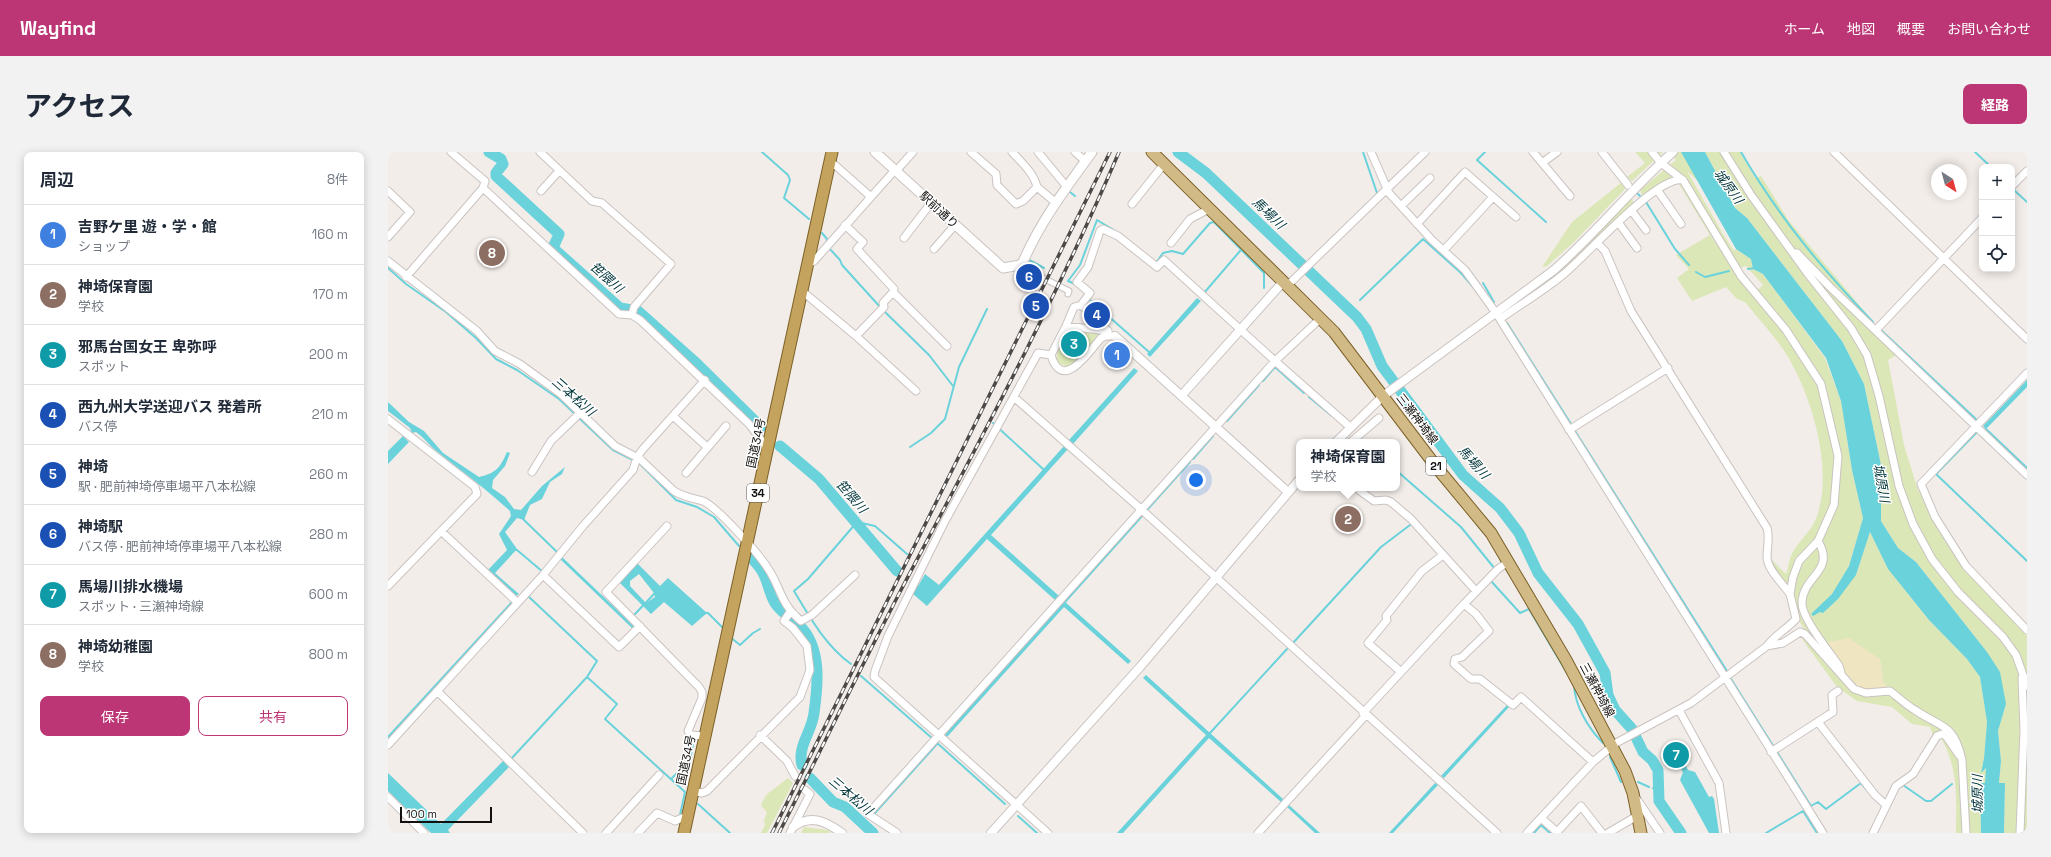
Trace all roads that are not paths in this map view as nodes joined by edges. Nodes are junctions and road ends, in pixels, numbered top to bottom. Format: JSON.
{"nodes":[{"id":1,"x":451,"y":152,"type":"edge"},
{"id":2,"x":540,"y":152,"type":"edge"},
{"id":3,"x":913,"y":152,"type":"edge"},
{"id":4,"x":971,"y":152,"type":"edge"},
{"id":5,"x":1012,"y":152,"type":"edge"},
{"id":6,"x":1038,"y":152,"type":"edge"},
{"id":7,"x":1075,"y":152,"type":"edge"},
{"id":8,"x":1092,"y":152,"type":"edge"},
{"id":9,"x":1152,"y":152,"type":"edge"},
{"id":10,"x":1372,"y":152,"type":"edge"},
{"id":11,"x":1425,"y":152,"type":"edge"},
{"id":12,"x":1533,"y":152,"type":"edge"},
{"id":13,"x":1557,"y":152,"type":"edge"},
{"id":14,"x":1602,"y":152,"type":"edge"},
{"id":15,"x":1652,"y":152,"type":"edge"},
{"id":16,"x":1673,"y":152,"type":"edge"},
{"id":17,"x":1724,"y":152,"type":"edge"},
{"id":18,"x":1834,"y":152,"type":"edge"},
{"id":19,"x":879,"y":153,"type":"edge"},
{"id":20,"x":831,"y":157,"type":"edge"},
{"id":21,"x":1085,"y":161,"type":"junction"},
{"id":22,"x":1542,"y":163,"type":"junction"},
{"id":23,"x":1662,"y":163,"type":"junction"},
{"id":24,"x":1164,"y":164,"type":"junction"},
{"id":25,"x":895,"y":170,"type":"junction"},
{"id":26,"x":559,"y":171,"type":"junction"},
{"id":27,"x":2027,"y":171,"type":"edge"},
{"id":28,"x":1430,"y":178,"type":"dead end"},
{"id":29,"x":1683,"y":180,"type":"junction"},
{"id":30,"x":2015,"y":183,"type":"edge"},
{"id":31,"x":1628,"y":185,"type":"dead end"},
{"id":32,"x":1037,"y":187,"type":"junction"},
{"id":33,"x":1066,"y":187,"type":"junction"},
{"id":34,"x":483,"y":188,"type":"junction"},
{"id":35,"x":1387,"y":188,"type":"junction"},
{"id":36,"x":388,"y":191,"type":"edge"},
{"id":37,"x":541,"y":191,"type":"dead end"},
{"id":38,"x":1658,"y":191,"type":"junction"},
{"id":39,"x":1570,"y":196,"type":"dead end"},
{"id":40,"x":870,"y":197,"type":"junction"},
{"id":41,"x":1493,"y":197,"type":"junction"},
{"id":42,"x":1055,"y":202,"type":"junction"},
{"id":43,"x":931,"y":203,"type":"junction"},
{"id":44,"x":1132,"y":204,"type":"dead end"},
{"id":45,"x":1401,"y":206,"type":"junction"},
{"id":46,"x":1209,"y":208,"type":"junction"},
{"id":47,"x":1631,"y":210,"type":"junction"},
{"id":48,"x":1516,"y":217,"type":"dead end"},
{"id":49,"x":1979,"y":221,"type":"edge"},
{"id":50,"x":1618,"y":222,"type":"junction"},
{"id":51,"x":1417,"y":224,"type":"junction"},
{"id":52,"x":1681,"y":224,"type":"dead end"},
{"id":53,"x":846,"y":225,"type":"junction"},
{"id":54,"x":955,"y":225,"type":"junction"},
{"id":55,"x":1646,"y":230,"type":"dead end"},
{"id":56,"x":388,"y":237,"type":"edge"},
{"id":57,"x":904,"y":238,"type":"dead end"},
{"id":58,"x":1785,"y":242,"type":"junction"},
{"id":59,"x":1171,"y":243,"type":"dead end"},
{"id":60,"x":1597,"y":243,"type":"junction"},
{"id":61,"x":1637,"y":248,"type":"dead end"},
{"id":62,"x":934,"y":250,"type":"dead end"},
{"id":63,"x":1444,"y":250,"type":"junction"},
{"id":64,"x":1943,"y":258,"type":"junction"},
{"id":65,"x":388,"y":261,"type":"edge"},
{"id":66,"x":808,"y":264,"type":"junction"},
{"id":67,"x":406,"y":277,"type":"junction"},
{"id":68,"x":1037,"y":279,"type":"dead end"},
{"id":69,"x":1285,"y":284,"type":"junction"},
{"id":70,"x":802,"y":291,"type":"junction"},
{"id":71,"x":893,"y":292,"type":"junction"},
{"id":72,"x":1068,"y":294,"type":"dead end"},
{"id":73,"x":1081,"y":305,"type":"junction"},
{"id":74,"x":632,"y":315,"type":"junction"},
{"id":75,"x":1498,"y":316,"type":"junction"},
{"id":76,"x":1320,"y":318,"type":"junction"},
{"id":77,"x":1066,"y":326,"type":"junction"},
{"id":78,"x":1240,"y":329,"type":"junction"},
{"id":79,"x":1876,"y":330,"type":"junction"},
{"id":80,"x":1112,"y":334,"type":"junction"},
{"id":81,"x":856,"y":336,"type":"junction"},
{"id":82,"x":2027,"y":339,"type":"edge"},
{"id":83,"x":947,"y":346,"type":"dead end"},
{"id":84,"x":1051,"y":355,"type":"junction"},
{"id":85,"x":1275,"y":361,"type":"junction"},
{"id":86,"x":1668,"y":368,"type":"junction"},
{"id":87,"x":2027,"y":372,"type":"edge"},
{"id":88,"x":705,"y":380,"type":"junction"},
{"id":89,"x":916,"y":391,"type":"dead end"},
{"id":90,"x":1387,"y":393,"type":"junction"},
{"id":91,"x":1182,"y":395,"type":"junction"},
{"id":92,"x":1015,"y":398,"type":"junction"},
{"id":93,"x":581,"y":412,"type":"junction"},
{"id":94,"x":673,"y":416,"type":"junction"},
{"id":95,"x":1378,"y":418,"type":"dead end"},
{"id":96,"x":388,"y":419,"type":"edge"},
{"id":97,"x":726,"y":426,"type":"dead end"},
{"id":98,"x":1976,"y":426,"type":"junction"},
{"id":99,"x":1216,"y":427,"type":"junction"},
{"id":100,"x":1350,"y":427,"type":"junction"},
{"id":101,"x":1569,"y":430,"type":"junction"},
{"id":102,"x":1339,"y":439,"type":"edge"},
{"id":103,"x":1354,"y":439,"type":"edge"},
{"id":104,"x":707,"y":447,"type":"junction"},
{"id":105,"x":768,"y":449,"type":"junction"},
{"id":106,"x":636,"y":460,"type":"junction"},
{"id":107,"x":532,"y":472,"type":"dead end"},
{"id":108,"x":686,"y":473,"type":"dead end"},
{"id":109,"x":2027,"y":475,"type":"edge"},
{"id":110,"x":1296,"y":483,"type":"edge"},
{"id":111,"x":1360,"y":491,"type":"edge"},
{"id":112,"x":1288,"y":492,"type":"junction"},
{"id":113,"x":1142,"y":510,"type":"junction"},
{"id":114,"x":667,"y":526,"type":"dead end"},
{"id":115,"x":440,"y":531,"type":"junction"},
{"id":116,"x":1818,"y":541,"type":"junction"},
{"id":117,"x":747,"y":543,"type":"junction"},
{"id":118,"x":1443,"y":555,"type":"junction"},
{"id":119,"x":1508,"y":562,"type":"junction"},
{"id":120,"x":543,"y":575,"type":"junction"},
{"id":121,"x":855,"y":575,"type":"dead end"},
{"id":122,"x":1217,"y":578,"type":"junction"},
{"id":123,"x":388,"y":586,"type":"edge"},
{"id":124,"x":1476,"y":591,"type":"junction"},
{"id":125,"x":1790,"y":594,"type":"junction"},
{"id":126,"x":517,"y":602,"type":"junction"},
{"id":127,"x":1464,"y":604,"type":"junction"},
{"id":128,"x":790,"y":612,"type":"junction"},
{"id":129,"x":640,"y":626,"type":"junction"},
{"id":130,"x":2027,"y":630,"type":"edge"},
{"id":131,"x":1766,"y":646,"type":"junction"},
{"id":132,"x":2021,"y":668,"type":"junction"},
{"id":133,"x":1400,"y":671,"type":"junction"},
{"id":134,"x":1842,"y":676,"type":"junction"},
{"id":135,"x":1725,"y":678,"type":"junction"},
{"id":136,"x":2027,"y":686,"type":"edge"},
{"id":137,"x":1838,"y":691,"type":"dead end"},
{"id":138,"x":436,"y":692,"type":"junction"},
{"id":139,"x":1679,"y":710,"type":"junction"},
{"id":140,"x":1364,"y":714,"type":"junction"},
{"id":141,"x":2027,"y":718,"type":"edge"},
{"id":142,"x":1818,"y":722,"type":"junction"},
{"id":143,"x":2024,"y":730,"type":"junction"},
{"id":144,"x":760,"y":735,"type":"junction"},
{"id":145,"x":705,"y":736,"type":"junction"},
{"id":146,"x":936,"y":739,"type":"junction"},
{"id":147,"x":388,"y":745,"type":"edge"},
{"id":148,"x":1613,"y":747,"type":"junction"},
{"id":149,"x":1771,"y":752,"type":"junction"},
{"id":150,"x":1962,"y":760,"type":"junction"},
{"id":151,"x":1593,"y":762,"type":"junction"},
{"id":152,"x":659,"y":775,"type":"dead end"},
{"id":153,"x":795,"y":776,"type":"tunnel mouth"},
{"id":154,"x":805,"y":790,"type":"tunnel mouth"},
{"id":155,"x":693,"y":791,"type":"junction"},
{"id":156,"x":1633,"y":793,"type":"junction"},
{"id":157,"x":388,"y":797,"type":"edge"},
{"id":158,"x":1016,"y":805,"type":"junction"},
{"id":159,"x":1886,"y":805,"type":"junction"},
{"id":160,"x":688,"y":816,"type":"junction"},
{"id":161,"x":1637,"y":816,"type":"junction"},
{"id":162,"x":1541,"y":818,"type":"junction"},
{"id":163,"x":791,"y":830,"type":"edge"},
{"id":164,"x":424,"y":833,"type":"edge"},
{"id":165,"x":583,"y":833,"type":"edge"},
{"id":166,"x":606,"y":833,"type":"edge"},
{"id":167,"x":638,"y":833,"type":"edge"},
{"id":168,"x":684,"y":833,"type":"edge"},
{"id":169,"x":842,"y":833,"type":"edge"},
{"id":170,"x":897,"y":833,"type":"edge"},
{"id":171,"x":991,"y":833,"type":"edge"},
{"id":172,"x":1048,"y":833,"type":"edge"},
{"id":173,"x":1258,"y":833,"type":"edge"},
{"id":174,"x":1497,"y":833,"type":"edge"},
{"id":175,"x":1527,"y":833,"type":"edge"},
{"id":176,"x":1602,"y":833,"type":"edge"},
{"id":177,"x":1608,"y":833,"type":"edge"},
{"id":178,"x":1641,"y":833,"type":"edge"},
{"id":179,"x":1660,"y":833,"type":"edge"},
{"id":180,"x":1726,"y":833,"type":"edge"},
{"id":181,"x":1823,"y":833,"type":"edge"},
{"id":182,"x":1873,"y":833,"type":"edge"},
{"id":183,"x":1966,"y":833,"type":"edge"},
{"id":184,"x":2020,"y":833,"type":"edge"}],
"edges":[{"from":1,"to":34,"type":"street"},
{"from":2,"to":26,"type":"street"},
{"from":3,"to":25,"type":"street"},
{"from":4,"to":32,"type":"street"},
{"from":5,"to":32,"type":"street"},
{"from":6,"to":33,"type":"street"},
{"from":7,"to":21,"type":"street"},
{"from":8,"to":21,"type":"main road"},
{"from":9,"to":24,"type":"main road","name":"三瀬神埼線","number":"21"},
{"from":10,"to":35,"type":"street"},
{"from":11,"to":35,"type":"street"},
{"from":12,"to":22,"type":"street"},
{"from":13,"to":22,"type":"street"},
{"from":14,"to":31,"type":"street"},
{"from":15,"to":23,"type":"street"},
{"from":16,"to":23,"type":"street"},
{"from":17,"to":58,"type":"street"},
{"from":18,"to":64,"type":"street"},
{"from":19,"to":25,"type":"main road","name":"駅前通り"},
{"from":20,"to":40,"type":"street"},
{"from":20,"to":66,"type":"highway","name":"国道34号","number":"34"},
{"from":21,"to":33,"type":"main road"},
{"from":22,"to":39,"type":"street"},
{"from":23,"to":29,"type":"street"},
{"from":23,"to":75,"type":"street"},
{"from":24,"to":44,"type":"street"},
{"from":24,"to":46,"type":"main road","name":"三瀬神埼線","number":"21"},
{"from":25,"to":40,"type":"street"},
{"from":25,"to":43,"type":"main road","name":"駅前通り"},
{"from":26,"to":37,"type":"street"},
{"from":26,"to":74,"type":"street"},
{"from":27,"to":30,"type":"street"},
{"from":28,"to":45,"type":"street"},
{"from":29,"to":38,"type":"street"},
{"from":29,"to":116,"type":"street"},
{"from":32,"to":42,"type":"street"},
{"from":33,"to":42,"type":"main road"},
{"from":34,"to":67,"type":"street"},
{"from":34,"to":74,"type":"street"},
{"from":35,"to":45,"type":"street"},
{"from":35,"to":69,"type":"street"},
{"from":36,"to":56,"type":"street"},
{"from":38,"to":47,"type":"street"},
{"from":38,"to":52,"type":"street"},
{"from":40,"to":53,"type":"street"},
{"from":41,"to":48,"type":"street"},
{"from":41,"to":51,"type":"street"},
{"from":41,"to":63,"type":"street"},
{"from":42,"to":54,"type":"main road","name":"駅前通り"},
{"from":43,"to":54,"type":"main road","name":"駅前通り"},
{"from":43,"to":57,"type":"street"},
{"from":45,"to":51,"type":"street"},
{"from":46,"to":59,"type":"street"},
{"from":46,"to":69,"type":"main road","name":"三瀬神埼線","number":"21"},
{"from":47,"to":50,"type":"street"},
{"from":47,"to":55,"type":"street"},
{"from":49,"to":64,"type":"street"},
{"from":50,"to":60,"type":"street"},
{"from":50,"to":61,"type":"street"},
{"from":51,"to":63,"type":"street"},
{"from":53,"to":66,"type":"street"},
{"from":53,"to":71,"type":"street"},
{"from":54,"to":62,"type":"street"},
{"from":58,"to":79,"type":"street"},
{"from":58,"to":132,"type":"street"},
{"from":60,"to":75,"type":"street"},
{"from":60,"to":86,"type":"street"},
{"from":63,"to":75,"type":"street"},
{"from":64,"to":79,"type":"street"},
{"from":64,"to":82,"type":"street"},
{"from":65,"to":67,"type":"street"},
{"from":66,"to":70,"type":"highway","name":"国道34号","number":"34"},
{"from":67,"to":93,"type":"street"},
{"from":68,"to":72,"type":"street"},
{"from":69,"to":76,"type":"main road","name":"三瀬神埼線","number":"21"},
{"from":69,"to":78,"type":"street"},
{"from":70,"to":81,"type":"street"},
{"from":70,"to":105,"type":"highway","name":"国道34号","number":"34"},
{"from":71,"to":81,"type":"street"},
{"from":71,"to":83,"type":"street"},
{"from":73,"to":77,"type":"street"},
{"from":73,"to":78,"type":"street"},
{"from":73,"to":80,"type":"street"},
{"from":74,"to":88,"type":"street"},
{"from":75,"to":90,"type":"street"},
{"from":75,"to":101,"type":"street"},
{"from":76,"to":85,"type":"street"},
{"from":76,"to":90,"type":"main road","name":"三瀬神埼線","number":"21"},
{"from":77,"to":80,"type":"street"},
{"from":77,"to":84,"type":"street"},
{"from":78,"to":85,"type":"street"},
{"from":78,"to":91,"type":"street"},
{"from":79,"to":98,"type":"street"},
{"from":80,"to":84,"type":"street"},
{"from":80,"to":91,"type":"street"},
{"from":81,"to":89,"type":"street"},
{"from":84,"to":92,"type":"street"},
{"from":85,"to":99,"type":"street"},
{"from":85,"to":100,"type":"street"},
{"from":86,"to":101,"type":"street"},
{"from":86,"to":125,"type":"street"},
{"from":87,"to":98,"type":"street"},
{"from":88,"to":94,"type":"street"},
{"from":88,"to":105,"type":"street"},
{"from":90,"to":100,"type":"street"},
{"from":90,"to":119,"type":"main road","name":"三瀬神埼線","number":"21"},
{"from":91,"to":99,"type":"street"},
{"from":92,"to":113,"type":"street"},
{"from":92,"to":146,"type":"street"},
{"from":93,"to":106,"type":"street"},
{"from":93,"to":107,"type":"street"},
{"from":94,"to":104,"type":"street"},
{"from":94,"to":106,"type":"street"},
{"from":95,"to":103,"type":"street"},
{"from":96,"to":115,"type":"street"},
{"from":97,"to":104,"type":"street"},
{"from":98,"to":109,"type":"street"},
{"from":98,"to":130,"type":"street"},
{"from":99,"to":112,"type":"street"},
{"from":99,"to":113,"type":"street"},
{"from":100,"to":102,"type":"street"},
{"from":101,"to":135,"type":"street"},
{"from":104,"to":108,"type":"street"},
{"from":105,"to":117,"type":"highway","name":"国道34号","number":"34"},
{"from":106,"to":117,"type":"street"},
{"from":106,"to":120,"type":"street"},
{"from":110,"to":112,"type":"street"},
{"from":111,"to":118,"type":"street"},
{"from":112,"to":122,"type":"street"},
{"from":113,"to":122,"type":"street"},
{"from":113,"to":146,"type":"street"},
{"from":114,"to":129,"type":"street"},
{"from":115,"to":123,"type":"street"},
{"from":115,"to":126,"type":"street"},
{"from":116,"to":125,"type":"street"},
{"from":116,"to":134,"type":"street"},
{"from":117,"to":128,"type":"street"},
{"from":117,"to":145,"type":"highway","name":"国道34号","number":"34"},
{"from":118,"to":124,"type":"street"},
{"from":118,"to":133,"type":"street"},
{"from":119,"to":124,"type":"street"},
{"from":119,"to":148,"type":"main road","name":"三瀬神埼線","number":"21"},
{"from":120,"to":126,"type":"street"},
{"from":120,"to":129,"type":"street"},
{"from":121,"to":128,"type":"street"},
{"from":122,"to":140,"type":"street"},
{"from":122,"to":158,"type":"street"},
{"from":124,"to":127,"type":"street"},
{"from":125,"to":131,"type":"street"},
{"from":126,"to":138,"type":"street"},
{"from":127,"to":133,"type":"street"},
{"from":127,"to":151,"type":"street"},
{"from":128,"to":144,"type":"street"},
{"from":129,"to":145,"type":"street"},
{"from":131,"to":134,"type":"street"},
{"from":131,"to":135,"type":"street"},
{"from":132,"to":136,"type":"street"},
{"from":132,"to":143,"type":"street"},
{"from":133,"to":140,"type":"street"},
{"from":134,"to":150,"type":"street"},
{"from":135,"to":139,"type":"street"},
{"from":135,"to":149,"type":"street"},
{"from":137,"to":142,"type":"street"},
{"from":138,"to":147,"type":"street"},
{"from":138,"to":165,"type":"street"},
{"from":139,"to":148,"type":"street"},
{"from":139,"to":180,"type":"street"},
{"from":140,"to":173,"type":"street"},
{"from":140,"to":174,"type":"street"},
{"from":141,"to":143,"type":"street"},
{"from":142,"to":149,"type":"street"},
{"from":142,"to":159,"type":"street"},
{"from":143,"to":184,"type":"street"},
{"from":144,"to":153,"type":"street"},
{"from":144,"to":155,"type":"street"},
{"from":145,"to":155,"type":"highway","name":"国道34号","number":"34"},
{"from":146,"to":158,"type":"street"},
{"from":146,"to":170,"type":"street"},
{"from":148,"to":151,"type":"street"},
{"from":148,"to":156,"type":"main road","name":"三瀬神埼線","number":"21"},
{"from":149,"to":181,"type":"street"},
{"from":150,"to":159,"type":"street"},
{"from":150,"to":183,"type":"street"},
{"from":151,"to":162,"type":"street"},
{"from":152,"to":166,"type":"street"},
{"from":154,"to":163,"type":"street"},
{"from":155,"to":160,"type":"highway","name":"国道34号","number":"34"},
{"from":156,"to":161,"type":"main road","name":"三瀬神埼線","number":"21"},
{"from":156,"to":179,"type":"street"},
{"from":157,"to":164,"type":"street"},
{"from":158,"to":171,"type":"street"},
{"from":158,"to":172,"type":"street"},
{"from":159,"to":182,"type":"street"},
{"from":160,"to":167,"type":"street"},
{"from":160,"to":168,"type":"highway","name":"国道34号","number":"34"},
{"from":161,"to":177,"type":"street"},
{"from":161,"to":178,"type":"main road","name":"三瀬神埼線","number":"21"},
{"from":162,"to":175,"type":"street"},
{"from":162,"to":176,"type":"street"},
{"from":163,"to":169,"type":"street"}]}
